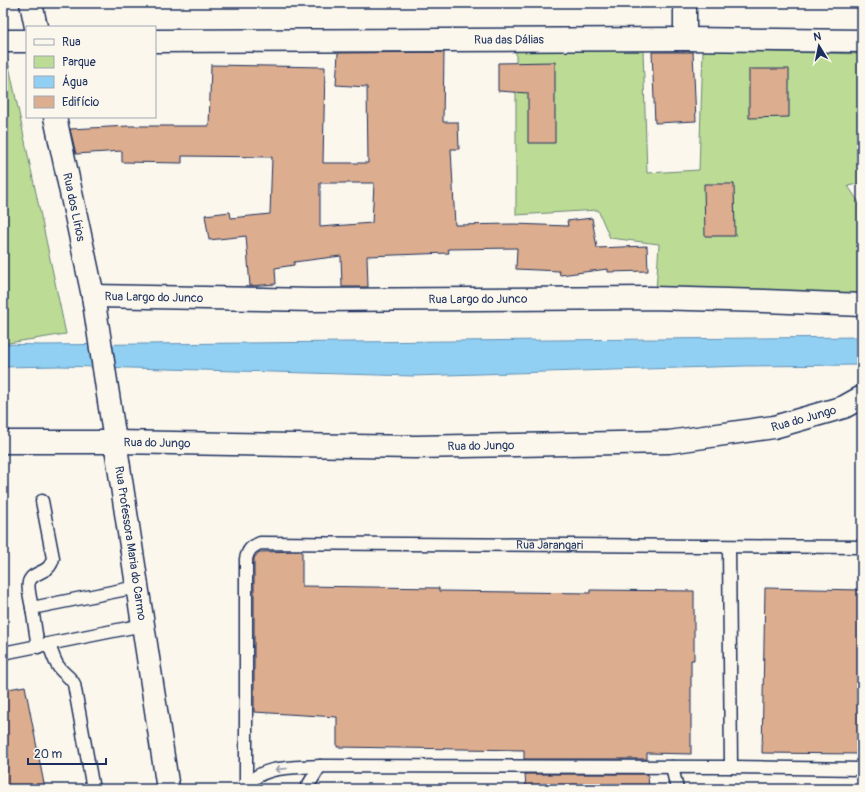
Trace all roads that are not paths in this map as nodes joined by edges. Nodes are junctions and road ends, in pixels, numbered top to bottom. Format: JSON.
{"nodes":[{"id":1,"x":31,"y":3,"type":"edge"},
{"id":2,"x":685,"y":3,"type":"edge"},
{"id":3,"x":36,"y":26,"type":"edge"},
{"id":4,"x":685,"y":39,"type":"junction"},
{"id":5,"x":3,"y":41,"type":"edge"},
{"id":6,"x":26,"y":41,"type":"edge"},
{"id":7,"x":156,"y":41,"type":"edge"},
{"id":8,"x":862,"y":41,"type":"edge"},
{"id":9,"x":55,"y":118,"type":"edge"},
{"id":10,"x":93,"y":296,"type":"junction"},
{"id":11,"x":862,"y":306,"type":"edge"},
{"id":12,"x":853,"y":402,"type":"edge"},
{"id":13,"x":3,"y":442,"type":"edge"},
{"id":14,"x":115,"y":442,"type":"junction"},
{"id":15,"x":42,"y":501,"type":"dead end"},
{"id":16,"x":729,"y":547,"type":"junction"},
{"id":17,"x":862,"y":547,"type":"edge"},
{"id":18,"x":137,"y":587,"type":"junction"},
{"id":19,"x":32,"y":608,"type":"junction"},
{"id":20,"x":143,"y":625,"type":"junction"},
{"id":21,"x":43,"y":646,"type":"junction"},
{"id":22,"x":3,"y":654,"type":"edge"},
{"id":23,"x":320,"y":766,"type":"junction"},
{"id":24,"x":672,"y":767,"type":"junction"},
{"id":25,"x":731,"y":767,"type":"junction"},
{"id":26,"x":862,"y":768,"type":"edge"},
{"id":27,"x":245,"y":788,"type":"edge"},
{"id":28,"x":93,"y":789,"type":"edge"},
{"id":29,"x":168,"y":789,"type":"edge"},
{"id":30,"x":306,"y":789,"type":"edge"},
{"id":31,"x":677,"y":789,"type":"edge"}],
"edges":[{"from":1,"to":3,"type":"street"},
{"from":2,"to":4,"type":"street"},
{"from":4,"to":7,"type":"street","name":"Rua das Dálias"},
{"from":4,"to":8,"type":"street","name":"Rua das Dálias"},
{"from":5,"to":6,"type":"street"},
{"from":9,"to":10,"type":"street","name":"Rua dos Lírios"},
{"from":10,"to":11,"type":"street","name":"Rua Largo do Junco"},
{"from":10,"to":14,"type":"street","name":"Rua Professora Maria do Carmo"},
{"from":12,"to":14,"type":"street","name":"Rua do Jungo"},
{"from":13,"to":14,"type":"street","name":"Rua do Jungo"},
{"from":14,"to":18,"type":"street","name":"Rua Professora Maria do Carmo"},
{"from":15,"to":19,"type":"lane"},
{"from":16,"to":17,"type":"lane","name":"Rua Jarangari"},
{"from":16,"to":25,"type":"lane"},
{"from":16,"to":27,"type":"lane","name":"Rua Jarangari"},
{"from":18,"to":19,"type":"lane"},
{"from":18,"to":20,"type":"street","name":"Rua Professora Maria do Carmo"},
{"from":19,"to":21,"type":"lane"},
{"from":20,"to":21,"type":"lane"},
{"from":20,"to":29,"type":"street","name":"Rua Professora Maria do Carmo"},
{"from":21,"to":22,"type":"lane"},
{"from":21,"to":28,"type":"lane"},
{"from":23,"to":24,"type":"lane"},
{"from":23,"to":27,"type":"lane","one_way":true},
{"from":23,"to":30,"type":"lane"},
{"from":24,"to":25,"type":"lane"},
{"from":24,"to":31,"type":"lane"},
{"from":25,"to":26,"type":"lane"}]}
